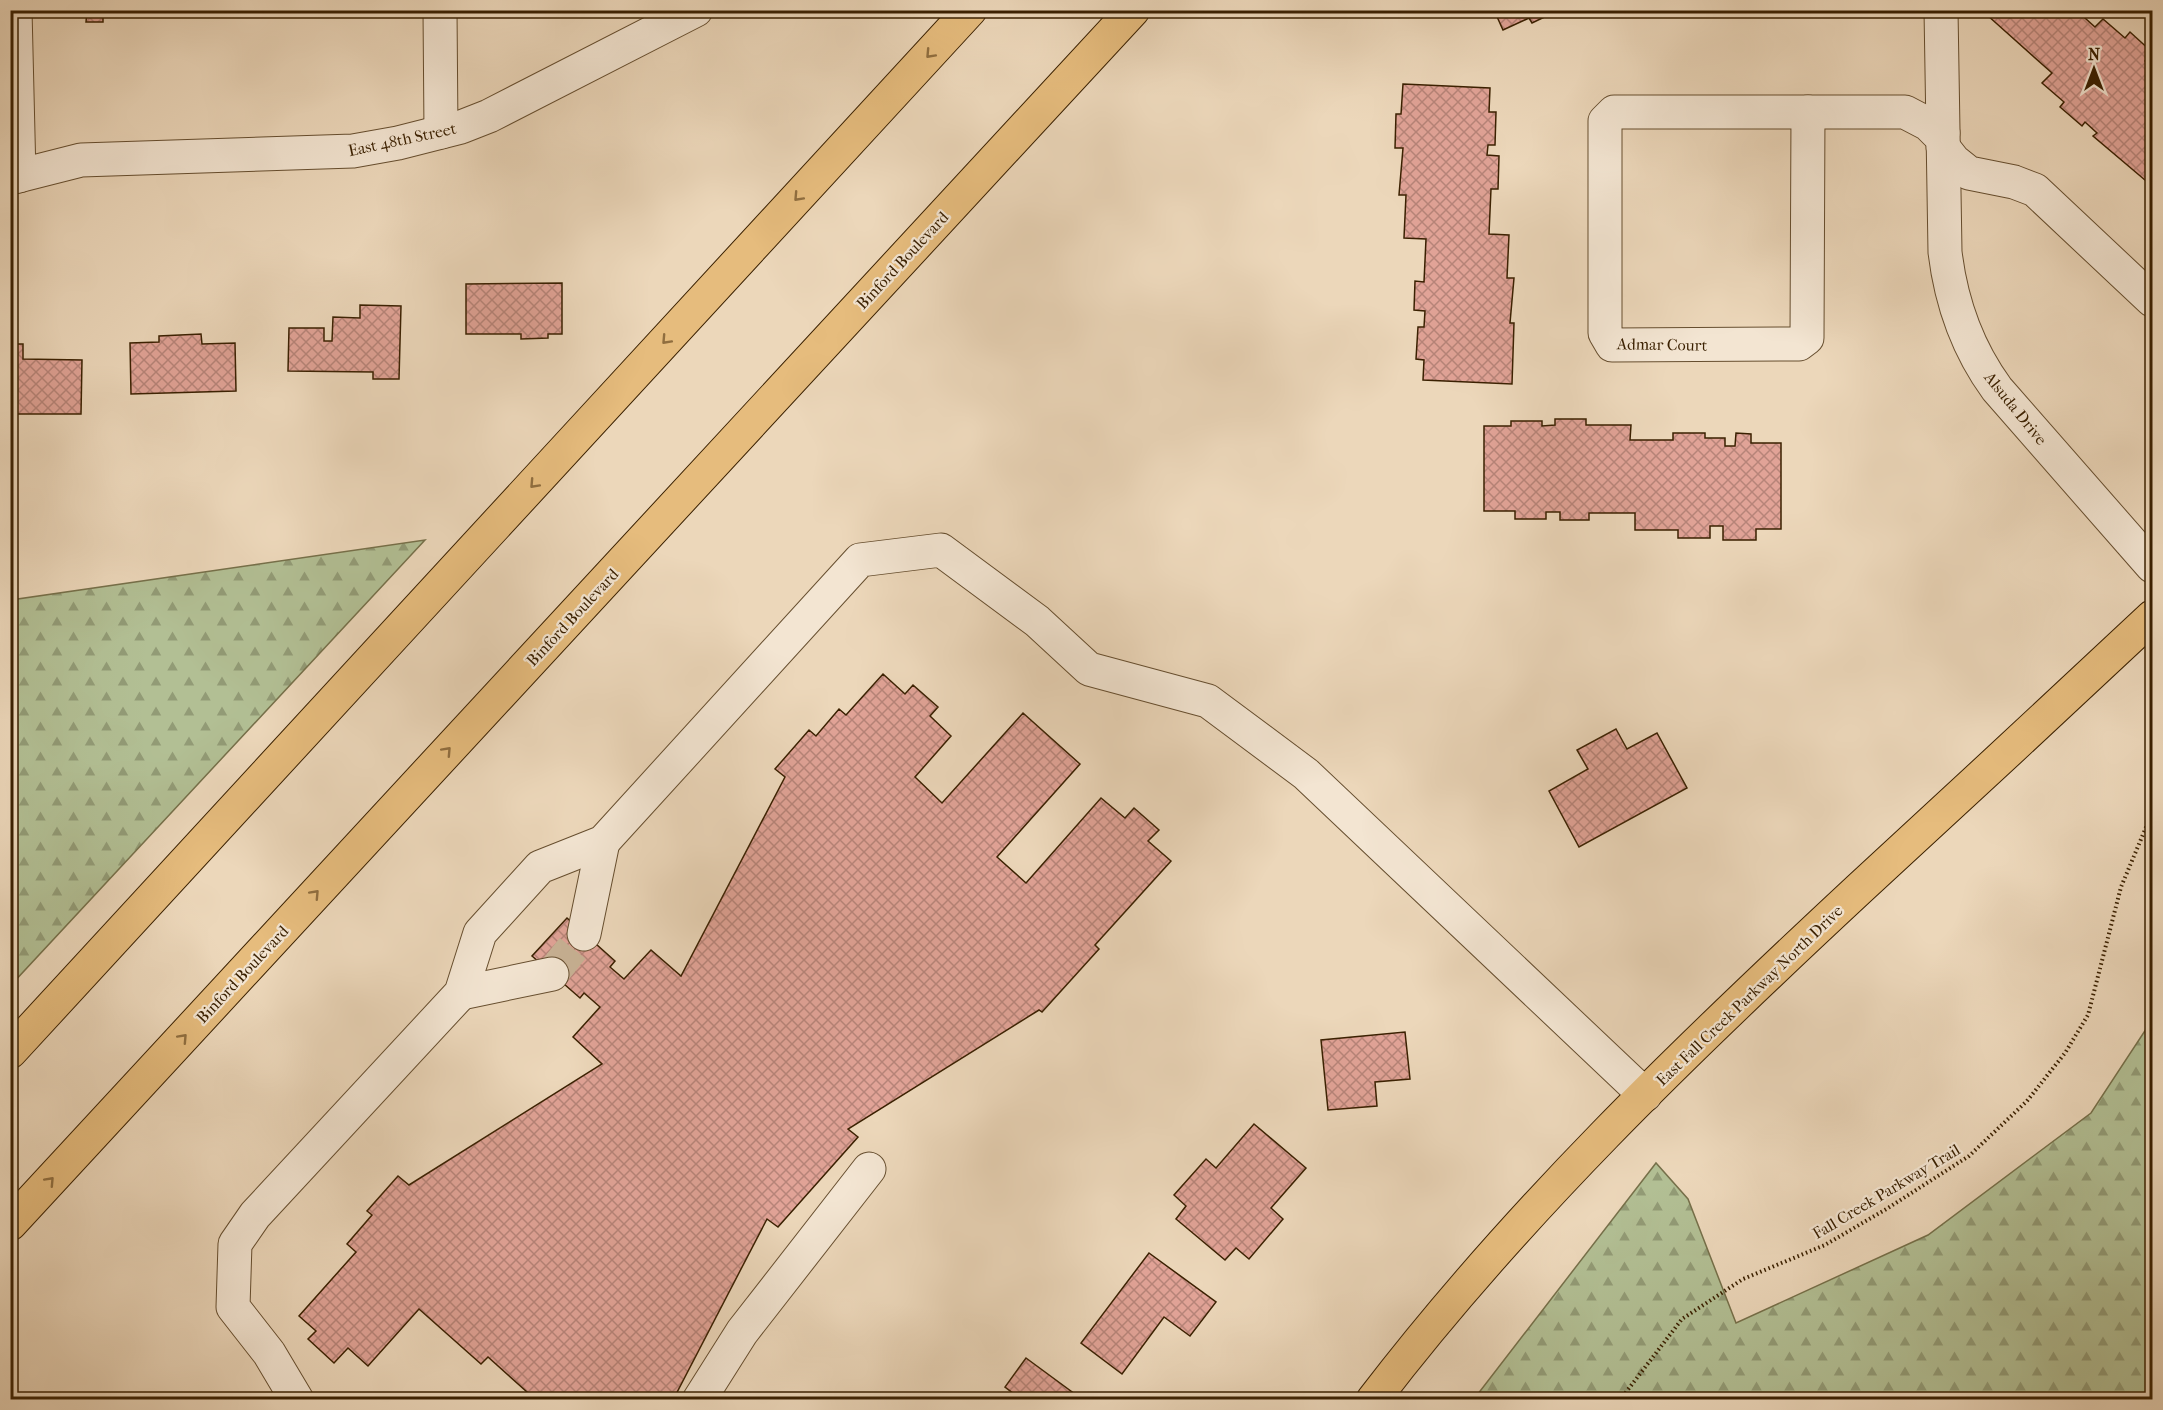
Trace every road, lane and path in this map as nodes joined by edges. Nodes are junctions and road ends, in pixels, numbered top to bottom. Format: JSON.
{"nodes":[{"id":1,"x":15,"y":10,"type":"edge"},
{"id":2,"x":440,"y":10,"type":"edge"},
{"id":3,"x":696,"y":10,"type":"edge"},
{"id":4,"x":970,"y":10,"type":"edge"},
{"id":5,"x":1133,"y":10,"type":"edge"},
{"id":6,"x":1941,"y":10,"type":"edge"},
{"id":7,"x":1808,"y":112,"type":"junction"},
{"id":8,"x":441,"y":132,"type":"junction"},
{"id":9,"x":1943,"y":140,"type":"junction"},
{"id":10,"x":15,"y":177,"type":"edge"},
{"id":11,"x":2152,"y":300,"type":"edge"},
{"id":12,"x":2152,"y":566,"type":"edge"},
{"id":13,"x":2152,"y":617,"type":"edge"},
{"id":14,"x":2152,"y":813,"type":"edge"},
{"id":15,"x":603,"y":842,"type":"junction"},
{"id":16,"x":584,"y":933,"type":"tunnel mouth"},
{"id":17,"x":552,"y":974,"type":"tunnel mouth"},
{"id":18,"x":461,"y":993,"type":"junction"},
{"id":19,"x":10,"y":1052,"type":"edge"},
{"id":20,"x":1645,"y":1095,"type":"junction"},
{"id":21,"x":869,"y":1170,"type":"dead end"},
{"id":22,"x":10,"y":1224,"type":"edge"},
{"id":23,"x":297,"y":1400,"type":"edge"},
{"id":24,"x":699,"y":1400,"type":"edge"},
{"id":25,"x":1373,"y":1400,"type":"edge"},
{"id":26,"x":1620,"y":1400,"type":"edge"}],
"edges":[{"from":1,"to":10,"type":"street"},
{"from":2,"to":8,"type":"street"},
{"from":3,"to":8,"type":"street","name":"East 48th Street"},
{"from":4,"to":19,"type":"main road","one_way":true},
{"from":22,"to":5,"type":"main road","name":"Binford Boulevard","one_way":true},
{"from":6,"to":9,"type":"street","name":"Alsuda Drive"},
{"from":7,"to":7,"type":"street","name":"Admar Court"},
{"from":7,"to":9,"type":"street","name":"Admar Court"},
{"from":8,"to":10,"type":"street","name":"East 48th Street"},
{"from":9,"to":11,"type":"street"},
{"from":9,"to":12,"type":"street","name":"Alsuda Drive"},
{"from":13,"to":20,"type":"main road","name":"East Fall Creek Parkway North Drive"},
{"from":14,"to":26,"type":"path","name":"Fall Creek Parkway Trail"},
{"from":15,"to":16,"type":"street"},
{"from":15,"to":18,"type":"street"},
{"from":15,"to":20,"type":"street"},
{"from":17,"to":18,"type":"street"},
{"from":18,"to":23,"type":"street"},
{"from":20,"to":25,"type":"main road","name":"East Fall Creek Parkway North Drive"},
{"from":21,"to":24,"type":"street"}]}
